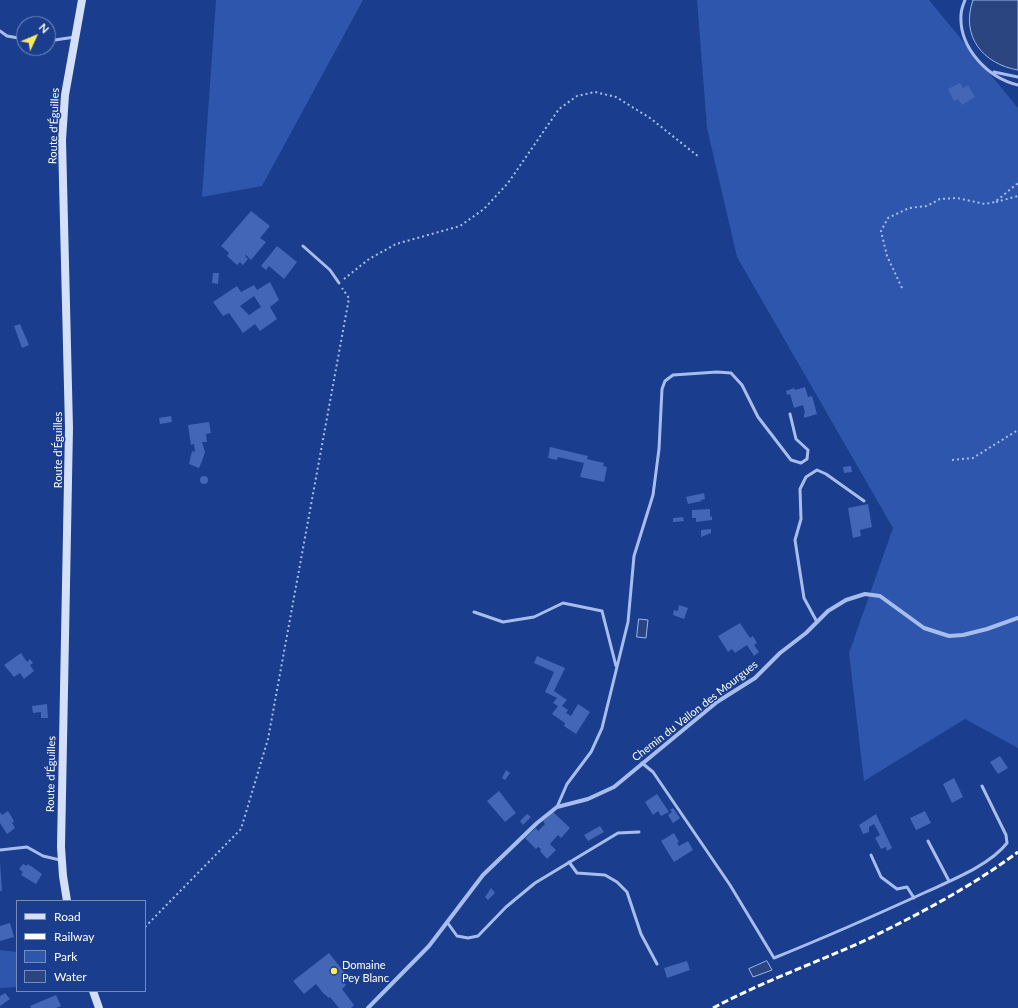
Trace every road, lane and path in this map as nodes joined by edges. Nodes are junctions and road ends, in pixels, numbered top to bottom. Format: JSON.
{"nodes":[{"id":1,"x":82,"y":0,"type":"edge"},
{"id":2,"x":964,"y":0,"type":"edge"},
{"id":3,"x":0,"y":31,"type":"edge"},
{"id":4,"x":16,"y":37,"type":"edge"},
{"id":5,"x":75,"y":37,"type":"junction"},
{"id":6,"x":56,"y":40,"type":"edge"},
{"id":7,"x":991,"y":72,"type":"junction"},
{"id":8,"x":1018,"y":77,"type":"edge"},
{"id":9,"x":1018,"y":85,"type":"edge"},
{"id":10,"x":699,"y":157,"type":"dead end"},
{"id":11,"x":1018,"y":183,"type":"edge"},
{"id":12,"x":1018,"y":196,"type":"edge"},
{"id":13,"x":995,"y":202,"type":"junction"},
{"id":14,"x":303,"y":246,"type":"dead end"},
{"id":15,"x":339,"y":283,"type":"junction"},
{"id":16,"x":902,"y":288,"type":"dead end"},
{"id":17,"x":790,"y":414,"type":"dead end"},
{"id":18,"x":1018,"y":430,"type":"edge"},
{"id":19,"x":952,"y":460,"type":"dead end"},
{"id":20,"x":864,"y":501,"type":"dead end"},
{"id":21,"x":474,"y":612,"type":"dead end"},
{"id":22,"x":1018,"y":618,"type":"edge"},
{"id":23,"x":817,"y":622,"type":"junction"},
{"id":24,"x":616,"y":668,"type":"junction"},
{"id":25,"x":642,"y":763,"type":"junction"},
{"id":26,"x":982,"y":786,"type":"dead end"},
{"id":27,"x":557,"y":807,"type":"junction"},
{"id":28,"x":639,"y":832,"type":"dead end"},
{"id":29,"x":928,"y":841,"type":"dead end"},
{"id":30,"x":0,"y":850,"type":"edge"},
{"id":31,"x":871,"y":855,"type":"dead end"},
{"id":32,"x":62,"y":860,"type":"junction"},
{"id":33,"x":569,"y":862,"type":"junction"},
{"id":34,"x":949,"y":881,"type":"junction"},
{"id":35,"x":914,"y":898,"type":"junction"},
{"id":36,"x":68,"y":900,"type":"edge"},
{"id":37,"x":447,"y":922,"type":"junction"},
{"id":38,"x":146,"y":926,"type":"edge"},
{"id":39,"x":657,"y":964,"type":"dead end"},
{"id":40,"x":94,"y":992,"type":"edge"},
{"id":41,"x":99,"y":1008,"type":"edge"},
{"id":42,"x":368,"y":1008,"type":"edge"}],
"edges":[{"from":1,"to":5,"type":"street","name":"Route d'Éguilles"},
{"from":2,"to":7,"type":"lane"},
{"from":3,"to":4,"type":"lane"},
{"from":5,"to":6,"type":"lane"},
{"from":5,"to":32,"type":"street","name":"Route d'Éguilles"},
{"from":7,"to":8,"type":"lane"},
{"from":7,"to":9,"type":"lane"},
{"from":10,"to":15,"type":"path"},
{"from":11,"to":13,"type":"path"},
{"from":12,"to":13,"type":"path"},
{"from":13,"to":16,"type":"path"},
{"from":14,"to":15,"type":"lane"},
{"from":15,"to":38,"type":"path"},
{"from":17,"to":24,"type":"lane"},
{"from":18,"to":19,"type":"path"},
{"from":20,"to":23,"type":"lane"},
{"from":21,"to":24,"type":"lane"},
{"from":22,"to":23,"type":"street","name":"Chemin du Vallon des Mourgues"},
{"from":23,"to":25,"type":"street","name":"Chemin du Vallon des Mourgues"},
{"from":24,"to":27,"type":"lane"},
{"from":25,"to":27,"type":"street","name":"Chemin du Vallon des Mourgues"},
{"from":25,"to":35,"type":"lane"},
{"from":26,"to":34,"type":"lane"},
{"from":27,"to":37,"type":"street","name":"Chemin du Vallon des Mourgues"},
{"from":28,"to":33,"type":"lane"},
{"from":29,"to":34,"type":"lane"},
{"from":30,"to":32,"type":"lane"},
{"from":31,"to":35,"type":"lane"},
{"from":32,"to":36,"type":"street","name":"Route d'Éguilles"},
{"from":33,"to":37,"type":"lane"},
{"from":33,"to":39,"type":"lane"},
{"from":34,"to":35,"type":"lane"},
{"from":37,"to":42,"type":"street","name":"Chemin du Vallon des Mourgues"},
{"from":40,"to":41,"type":"street"}]}
